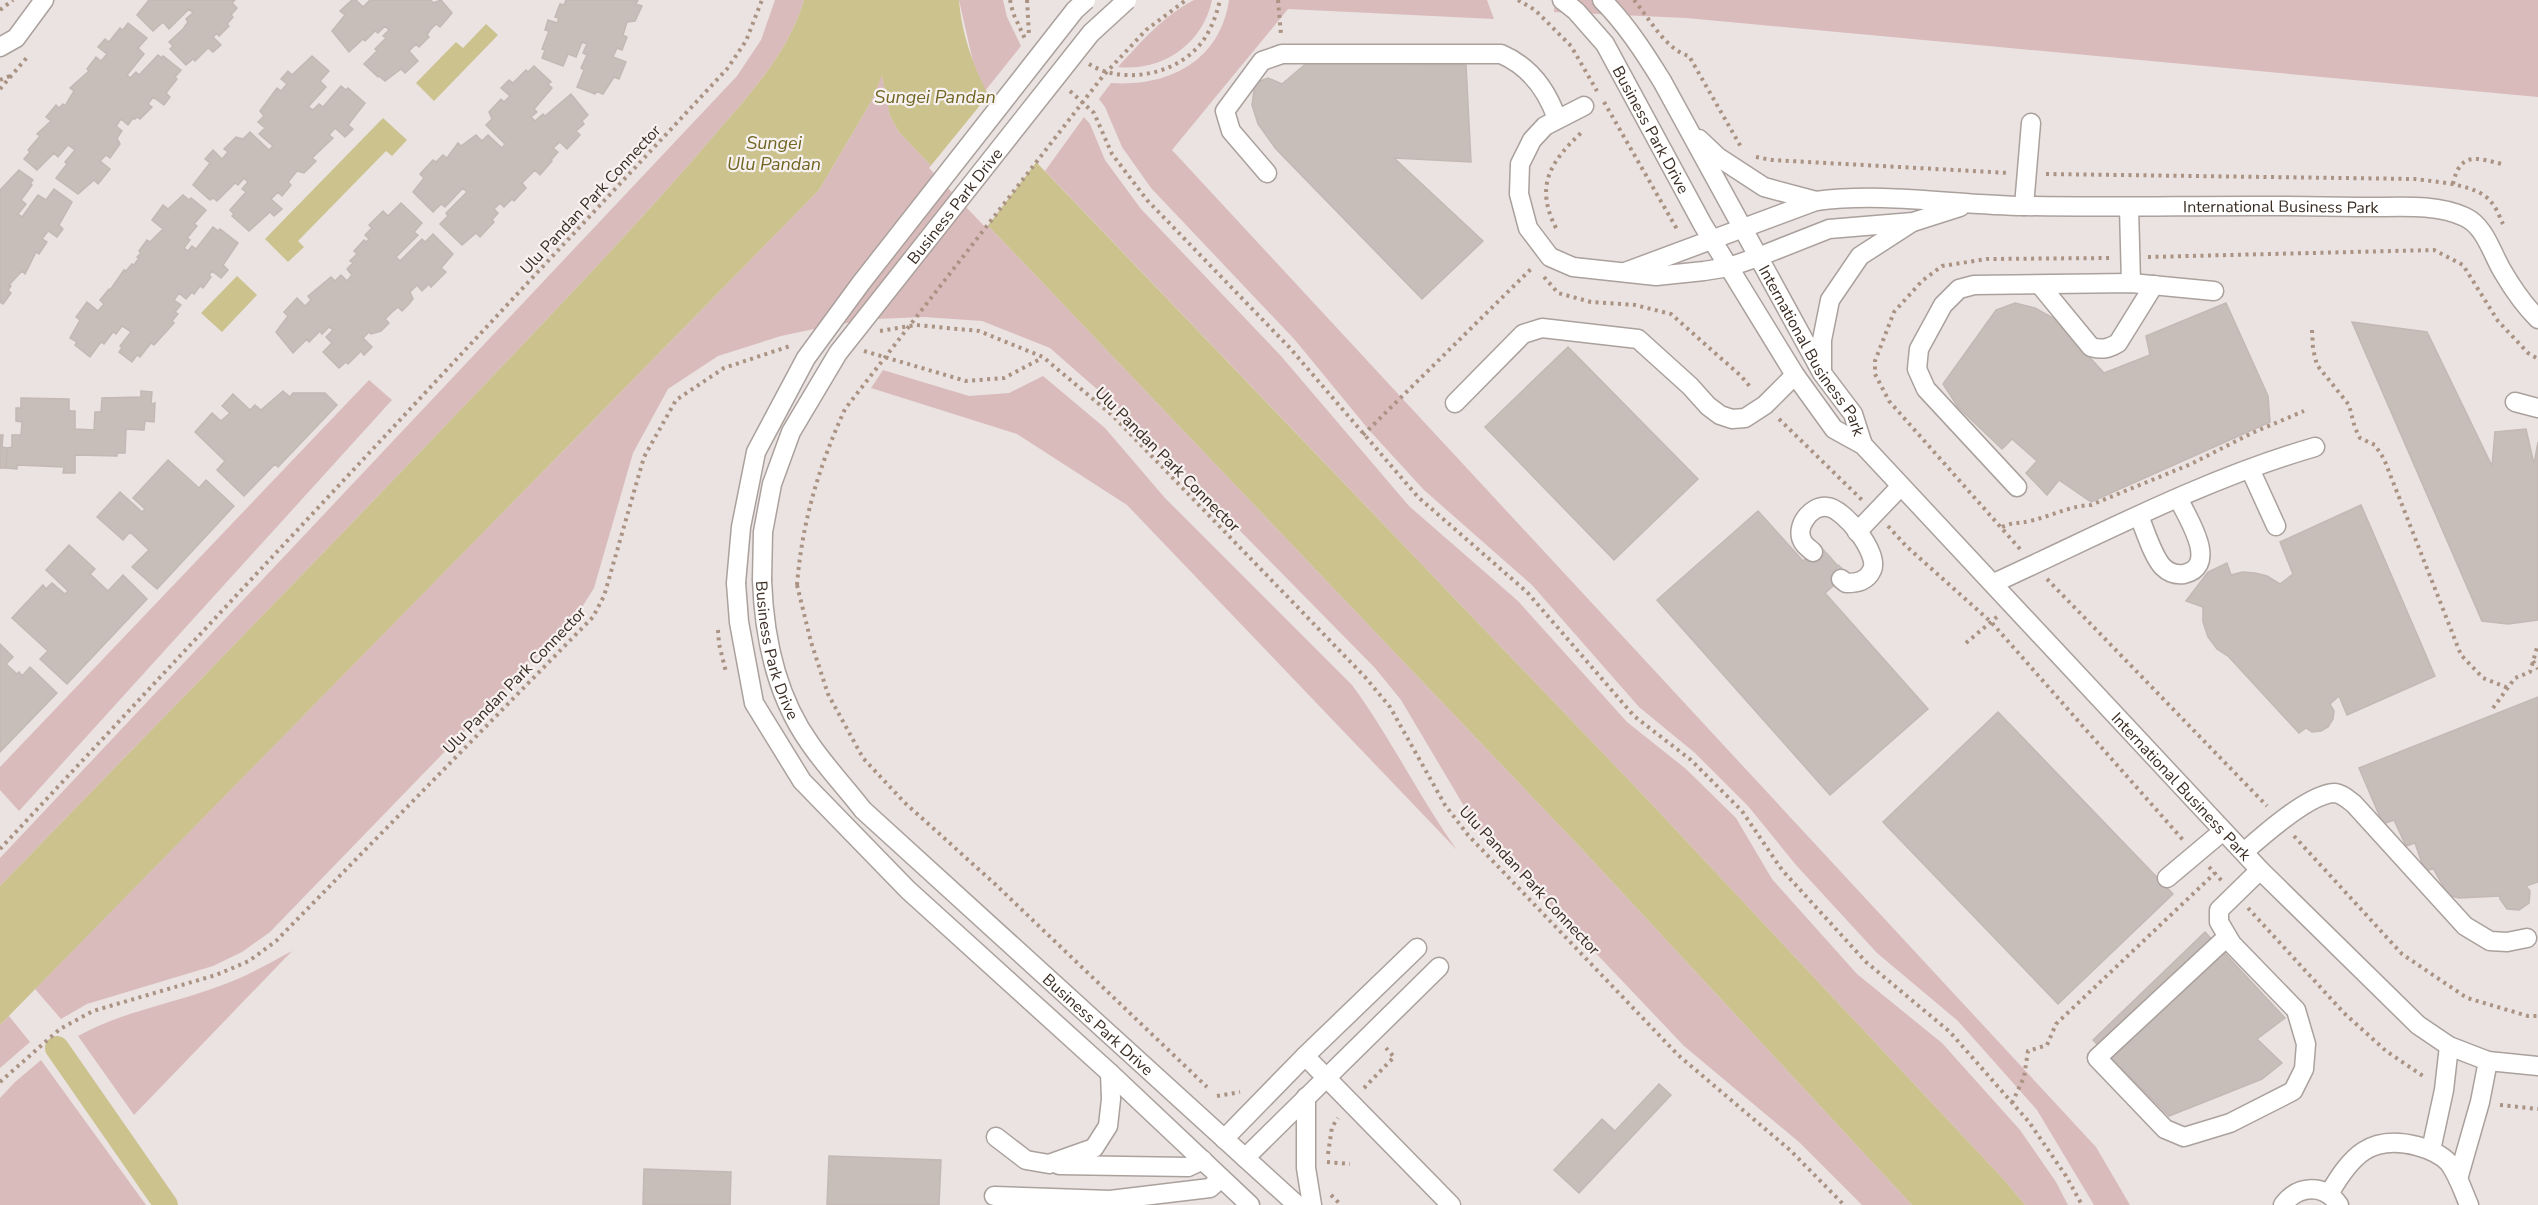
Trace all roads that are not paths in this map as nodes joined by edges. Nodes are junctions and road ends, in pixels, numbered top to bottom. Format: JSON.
{"nodes":[{"id":1,"x":44,"y":0,"type":"edge"},
{"id":2,"x":1086,"y":0,"type":"edge"},
{"id":3,"x":1127,"y":0,"type":"edge"},
{"id":4,"x":1562,"y":0,"type":"edge"},
{"id":5,"x":1602,"y":0,"type":"edge"},
{"id":6,"x":0,"y":47,"type":"edge"},
{"id":7,"x":1584,"y":106,"type":"road end"},
{"id":8,"x":1557,"y":119,"type":"junction"},
{"id":9,"x":2031,"y":123,"type":"dead end"},
{"id":10,"x":1688,"y":130,"type":"junction"},
{"id":11,"x":1267,"y":173,"type":"dead end"},
{"id":12,"x":1816,"y":201,"type":"junction"},
{"id":13,"x":1967,"y":205,"type":"junction"},
{"id":14,"x":2024,"y":206,"type":"junction"},
{"id":15,"x":2129,"y":207,"type":"junction"},
{"id":16,"x":1913,"y":222,"type":"junction"},
{"id":17,"x":1742,"y":229,"type":"junction"},
{"id":18,"x":1712,"y":239,"type":"junction"},
{"id":19,"x":1758,"y":257,"type":"junction"},
{"id":20,"x":1729,"y":267,"type":"junction"},
{"id":21,"x":1625,"y":272,"type":"junction"},
{"id":22,"x":2130,"y":283,"type":"junction"},
{"id":23,"x":2040,"y":285,"type":"junction"},
{"id":24,"x":2154,"y":285,"type":"junction"},
{"id":25,"x":2214,"y":291,"type":"dead end"},
{"id":26,"x":2538,"y":319,"type":"edge"},
{"id":27,"x":1822,"y":373,"type":"junction"},
{"id":28,"x":1795,"y":375,"type":"junction"},
{"id":29,"x":2515,"y":402,"type":"dead end"},
{"id":30,"x":1455,"y":403,"type":"dead end"},
{"id":31,"x":2538,"y":408,"type":"edge"},
{"id":32,"x":1863,"y":446,"type":"junction"},
{"id":33,"x":2315,"y":447,"type":"dead end"},
{"id":34,"x":2250,"y":469,"type":"junction"},
{"id":35,"x":1901,"y":486,"type":"junction"},
{"id":36,"x":2017,"y":487,"type":"dead end"},
{"id":37,"x":2178,"y":498,"type":"junction"},
{"id":38,"x":2139,"y":516,"type":"junction"},
{"id":39,"x":2276,"y":526,"type":"dead end"},
{"id":40,"x":1857,"y":532,"type":"junction"},
{"id":41,"x":1813,"y":552,"type":"tunnel mouth"},
{"id":42,"x":1841,"y":579,"type":"dead end"},
{"id":43,"x":1994,"y":583,"type":"junction"},
{"id":44,"x":2223,"y":831,"type":"junction"},
{"id":45,"x":2244,"y":852,"type":"junction"},
{"id":46,"x":2260,"y":870,"type":"junction"},
{"id":47,"x":2167,"y":878,"type":"dead end"},
{"id":48,"x":2227,"y":937,"type":"junction"},
{"id":49,"x":2526,"y":938,"type":"dead end"},
{"id":50,"x":1417,"y":948,"type":"dead end"},
{"id":51,"x":1439,"y":967,"type":"dead end"},
{"id":52,"x":2449,"y":1046,"type":"junction"},
{"id":53,"x":1305,"y":1056,"type":"junction"},
{"id":54,"x":2488,"y":1061,"type":"junction"},
{"id":55,"x":2538,"y":1066,"type":"edge"},
{"id":56,"x":1110,"y":1073,"type":"junction"},
{"id":57,"x":1327,"y":1078,"type":"junction"},
{"id":58,"x":1306,"y":1097,"type":"junction"},
{"id":59,"x":996,"y":1137,"type":"dead end"},
{"id":60,"x":1224,"y":1139,"type":"junction"},
{"id":61,"x":2431,"y":1150,"type":"junction"},
{"id":62,"x":1245,"y":1158,"type":"junction"},
{"id":63,"x":1203,"y":1160,"type":"junction"},
{"id":64,"x":1050,"y":1164,"type":"junction"},
{"id":65,"x":1221,"y":1178,"type":"junction"},
{"id":66,"x":2458,"y":1179,"type":"junction"},
{"id":67,"x":994,"y":1196,"type":"dead end"},
{"id":68,"x":2334,"y":1199,"type":"edge"},
{"id":69,"x":1119,"y":1203,"type":"edge"},
{"id":70,"x":1250,"y":1205,"type":"edge"},
{"id":71,"x":1297,"y":1205,"type":"edge"},
{"id":72,"x":1312,"y":1205,"type":"edge"},
{"id":73,"x":1451,"y":1205,"type":"edge"},
{"id":74,"x":2283,"y":1205,"type":"edge"},
{"id":75,"x":2469,"y":1205,"type":"edge"}],
"edges":[{"from":1,"to":6,"type":"street"},
{"from":2,"to":56,"type":"street","name":"Business Park Drive","bridge":true},
{"from":3,"to":60,"type":"street","name":"Business Park Drive","bridge":true},
{"from":4,"to":18,"type":"street","name":"Business Park Drive"},
{"from":5,"to":10,"type":"street","name":"Business Park Drive"},
{"from":7,"to":8,"type":"street"},
{"from":8,"to":11,"type":"street"},
{"from":8,"to":21,"type":"street"},
{"from":9,"to":14,"type":"street"},
{"from":10,"to":12,"type":"street"},
{"from":10,"to":17,"type":"street","name":"Business Park Drive"},
{"from":12,"to":13,"type":"street","name":"International Business Park"},
{"from":12,"to":17,"type":"street","name":"International Business Park"},
{"from":13,"to":14,"type":"street","name":"International Business Park"},
{"from":13,"to":16,"type":"street","name":"International Business Park"},
{"from":14,"to":15,"type":"street","name":"International Business Park"},
{"from":15,"to":22,"type":"street"},
{"from":15,"to":26,"type":"street","name":"International Business Park"},
{"from":16,"to":19,"type":"street","name":"International Business Park"},
{"from":16,"to":27,"type":"street"},
{"from":17,"to":18,"type":"street","name":"International Business Park"},
{"from":17,"to":19,"type":"street","name":"Business Park Drive"},
{"from":18,"to":20,"type":"street","name":"Business Park Drive"},
{"from":18,"to":21,"type":"street","name":"International Business Park"},
{"from":19,"to":20,"type":"street","name":"International Business Park"},
{"from":19,"to":27,"type":"street","name":"International Business Park"},
{"from":20,"to":21,"type":"street"},
{"from":20,"to":28,"type":"street","name":"International Business Park"},
{"from":22,"to":23,"type":"street"},
{"from":22,"to":24,"type":"street"},
{"from":23,"to":24,"type":"street"},
{"from":23,"to":36,"type":"street"},
{"from":24,"to":25,"type":"street"},
{"from":27,"to":32,"type":"street","name":"International Business Park"},
{"from":28,"to":30,"type":"street"},
{"from":28,"to":32,"type":"street","name":"International Business Park"},
{"from":29,"to":31,"type":"street"},
{"from":32,"to":35,"type":"street","name":"International Business Park"},
{"from":33,"to":34,"type":"street"},
{"from":34,"to":37,"type":"street"},
{"from":34,"to":39,"type":"street"},
{"from":35,"to":40,"type":"street"},
{"from":35,"to":43,"type":"street","name":"International Business Park"},
{"from":37,"to":38,"type":"street"},
{"from":37,"to":38,"type":"street"},
{"from":38,"to":43,"type":"street"},
{"from":40,"to":41,"type":"street"},
{"from":40,"to":42,"type":"street"},
{"from":43,"to":44,"type":"street","name":"International Business Park"},
{"from":44,"to":45,"type":"street","name":"International Business Park"},
{"from":44,"to":47,"type":"street"},
{"from":45,"to":46,"type":"street","name":"International Business Park"},
{"from":45,"to":49,"type":"street"},
{"from":46,"to":48,"type":"street"},
{"from":46,"to":52,"type":"street","name":"International Business Park"},
{"from":48,"to":48,"type":"street"},
{"from":50,"to":53,"type":"street"},
{"from":51,"to":57,"type":"street"},
{"from":52,"to":54,"type":"street","name":"International Business Park"},
{"from":52,"to":61,"type":"street"},
{"from":53,"to":57,"type":"street"},
{"from":53,"to":60,"type":"street"},
{"from":54,"to":55,"type":"street","name":"International Business Park"},
{"from":54,"to":66,"type":"street"},
{"from":56,"to":63,"type":"street","name":"Business Park Drive"},
{"from":56,"to":64,"type":"street"},
{"from":57,"to":58,"type":"street"},
{"from":57,"to":73,"type":"street"},
{"from":58,"to":62,"type":"street"},
{"from":58,"to":72,"type":"street"},
{"from":59,"to":64,"type":"street"},
{"from":60,"to":62,"type":"street","name":"Business Park Drive"},
{"from":61,"to":66,"type":"street"},
{"from":61,"to":68,"type":"street"},
{"from":62,"to":71,"type":"street","name":"Business Park Drive"},
{"from":63,"to":64,"type":"street"},
{"from":63,"to":65,"type":"street","name":"Business Park Drive"},
{"from":65,"to":69,"type":"street"},
{"from":65,"to":70,"type":"street","name":"Business Park Drive"},
{"from":66,"to":75,"type":"street"},
{"from":67,"to":69,"type":"street"},
{"from":68,"to":74,"type":"street"}]}
